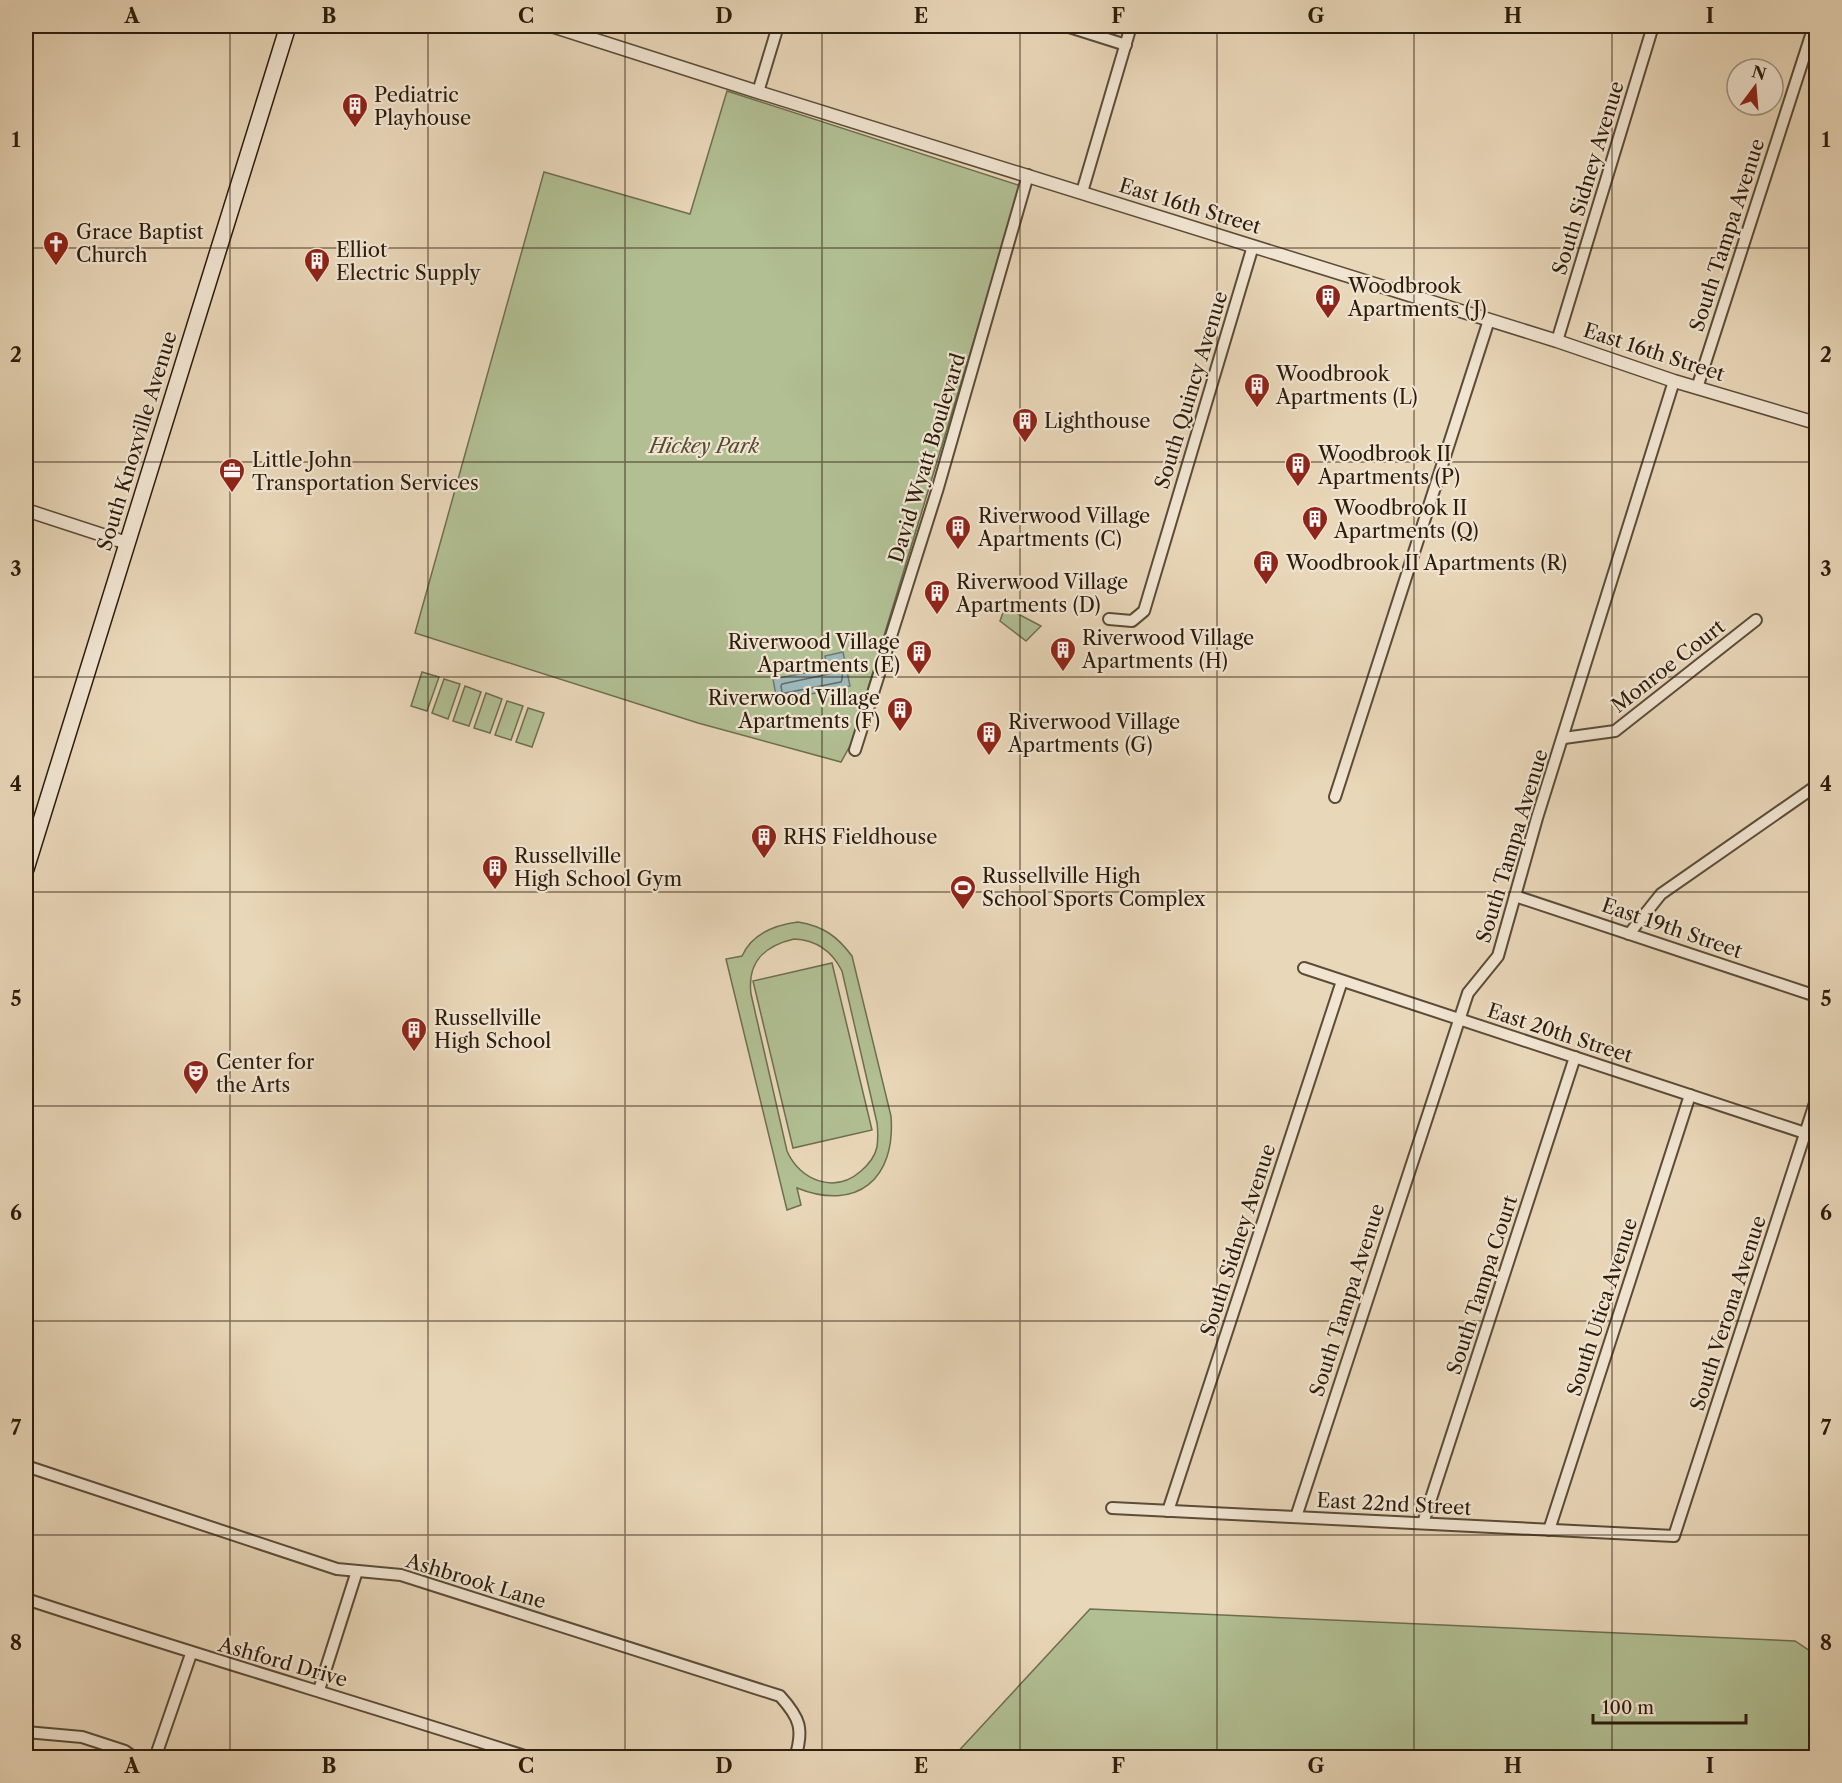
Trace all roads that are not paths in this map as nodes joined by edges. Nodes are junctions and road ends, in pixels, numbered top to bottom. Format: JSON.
{"nodes":[{"id":1,"x":288,"y":26,"type":"edge"},
{"id":2,"x":552,"y":26,"type":"edge"},
{"id":3,"x":778,"y":26,"type":"edge"},
{"id":4,"x":1066,"y":26,"type":"edge"},
{"id":5,"x":1131,"y":26,"type":"edge"},
{"id":6,"x":1653,"y":26,"type":"edge"},
{"id":7,"x":1814,"y":26,"type":"edge"},
{"id":8,"x":1126,"y":45,"type":"junction"},
{"id":9,"x":759,"y":92,"type":"junction"},
{"id":10,"x":1028,"y":175,"type":"junction"},
{"id":11,"x":1082,"y":192,"type":"junction"},
{"id":12,"x":1253,"y":246,"type":"junction"},
{"id":13,"x":1489,"y":320,"type":"junction"},
{"id":14,"x":1557,"y":341,"type":"junction"},
{"id":15,"x":1674,"y":381,"type":"junction"},
{"id":16,"x":1696,"y":388,"type":"junction"},
{"id":17,"x":1816,"y":423,"type":"edge"},
{"id":18,"x":26,"y":510,"type":"edge"},
{"id":19,"x":127,"y":543,"type":"junction"},
{"id":20,"x":1109,"y":619,"type":"dead end"},
{"id":21,"x":1756,"y":620,"type":"dead end"},
{"id":22,"x":1564,"y":738,"type":"junction"},
{"id":23,"x":855,"y":750,"type":"dead end"},
{"id":24,"x":1816,"y":786,"type":"edge"},
{"id":25,"x":1335,"y":797,"type":"dead end"},
{"id":26,"x":28,"y":850,"type":"edge"},
{"id":27,"x":26,"y":869,"type":"edge"},
{"id":28,"x":1515,"y":896,"type":"junction"},
{"id":29,"x":1629,"y":934,"type":"junction"},
{"id":30,"x":1304,"y":968,"type":"dead end"},
{"id":31,"x":1342,"y":981,"type":"junction"},
{"id":32,"x":1816,"y":996,"type":"edge"},
{"id":33,"x":1458,"y":1019,"type":"junction"},
{"id":34,"x":1575,"y":1057,"type":"junction"},
{"id":35,"x":1690,"y":1095,"type":"junction"},
{"id":36,"x":1816,"y":1100,"type":"edge"},
{"id":37,"x":1805,"y":1133,"type":"junction"},
{"id":38,"x":26,"y":1466,"type":"edge"},
{"id":39,"x":1112,"y":1508,"type":"dead end"},
{"id":40,"x":1168,"y":1510,"type":"junction"},
{"id":41,"x":1296,"y":1516,"type":"junction"},
{"id":42,"x":1423,"y":1523,"type":"junction"},
{"id":43,"x":1549,"y":1530,"type":"junction"},
{"id":44,"x":1674,"y":1536,"type":"joint"},
{"id":45,"x":357,"y":1571,"type":"junction"},
{"id":46,"x":26,"y":1599,"type":"edge"},
{"id":47,"x":191,"y":1653,"type":"junction"},
{"id":48,"x":319,"y":1690,"type":"junction"},
{"id":49,"x":26,"y":1732,"type":"edge"},
{"id":50,"x":135,"y":1758,"type":"edge"},
{"id":51,"x":155,"y":1758,"type":"edge"},
{"id":52,"x":531,"y":1758,"type":"edge"},
{"id":53,"x":795,"y":1758,"type":"edge"}],
"edges":[{"from":1,"to":19,"type":"main road","name":"South Knoxville Avenue"},
{"from":2,"to":9,"type":"street","name":"East 16th Street"},
{"from":3,"to":9,"type":"street"},
{"from":4,"to":8,"type":"street"},
{"from":5,"to":8,"type":"street"},
{"from":6,"to":14,"type":"street","name":"South Sidney Avenue"},
{"from":7,"to":16,"type":"street","name":"South Tampa Avenue"},
{"from":8,"to":11,"type":"street"},
{"from":9,"to":10,"type":"street","name":"East 16th Street"},
{"from":10,"to":11,"type":"street","name":"East 16th Street"},
{"from":10,"to":23,"type":"street","name":"David Wyatt Boulevard"},
{"from":11,"to":12,"type":"street","name":"East 16th Street"},
{"from":12,"to":13,"type":"street","name":"East 16th Street"},
{"from":12,"to":20,"type":"street","name":"South Quincy Avenue"},
{"from":13,"to":14,"type":"street","name":"East 16th Street"},
{"from":13,"to":25,"type":"street"},
{"from":14,"to":15,"type":"street","name":"East 16th Street"},
{"from":15,"to":16,"type":"street","name":"East 16th Street"},
{"from":15,"to":22,"type":"street","name":"South Tampa Avenue"},
{"from":16,"to":17,"type":"street","name":"East 16th Street"},
{"from":18,"to":19,"type":"street"},
{"from":19,"to":26,"type":"main road","name":"South Knoxville Avenue"},
{"from":21,"to":22,"type":"street","name":"Monroe Court"},
{"from":22,"to":28,"type":"street","name":"South Tampa Avenue"},
{"from":24,"to":29,"type":"street"},
{"from":26,"to":27,"type":"main road","name":"South Knoxville Avenue"},
{"from":28,"to":29,"type":"street","name":"East 19th Street"},
{"from":28,"to":33,"type":"street","name":"South Tampa Avenue"},
{"from":29,"to":32,"type":"street","name":"East 19th Street"},
{"from":30,"to":31,"type":"street","name":"East 20th Street"},
{"from":31,"to":33,"type":"street","name":"East 20th Street"},
{"from":31,"to":40,"type":"street","name":"South Sidney Avenue"},
{"from":33,"to":34,"type":"street","name":"East 20th Street"},
{"from":33,"to":41,"type":"street","name":"South Tampa Avenue"},
{"from":34,"to":35,"type":"street","name":"East 20th Street"},
{"from":34,"to":42,"type":"street","name":"South Tampa Court"},
{"from":35,"to":37,"type":"street","name":"East 20th Street"},
{"from":35,"to":43,"type":"street","name":"South Utica Avenue"},
{"from":36,"to":37,"type":"street","name":"South Verona Avenue"},
{"from":37,"to":44,"type":"street","name":"South Verona Avenue"},
{"from":38,"to":45,"type":"street","name":"Ashbrook Lane"},
{"from":39,"to":40,"type":"street","name":"East 22nd Street"},
{"from":40,"to":41,"type":"street","name":"East 22nd Street"},
{"from":41,"to":42,"type":"street","name":"East 22nd Street"},
{"from":42,"to":43,"type":"street","name":"East 22nd Street"},
{"from":43,"to":44,"type":"street","name":"East 22nd Street"},
{"from":45,"to":48,"type":"street"},
{"from":45,"to":53,"type":"street","name":"Ashbrook Lane"},
{"from":46,"to":47,"type":"street","name":"Ashford Drive"},
{"from":47,"to":48,"type":"street","name":"Ashford Drive"},
{"from":47,"to":51,"type":"street"},
{"from":48,"to":52,"type":"street","name":"Ashford Drive"},
{"from":49,"to":50,"type":"street"}]}
